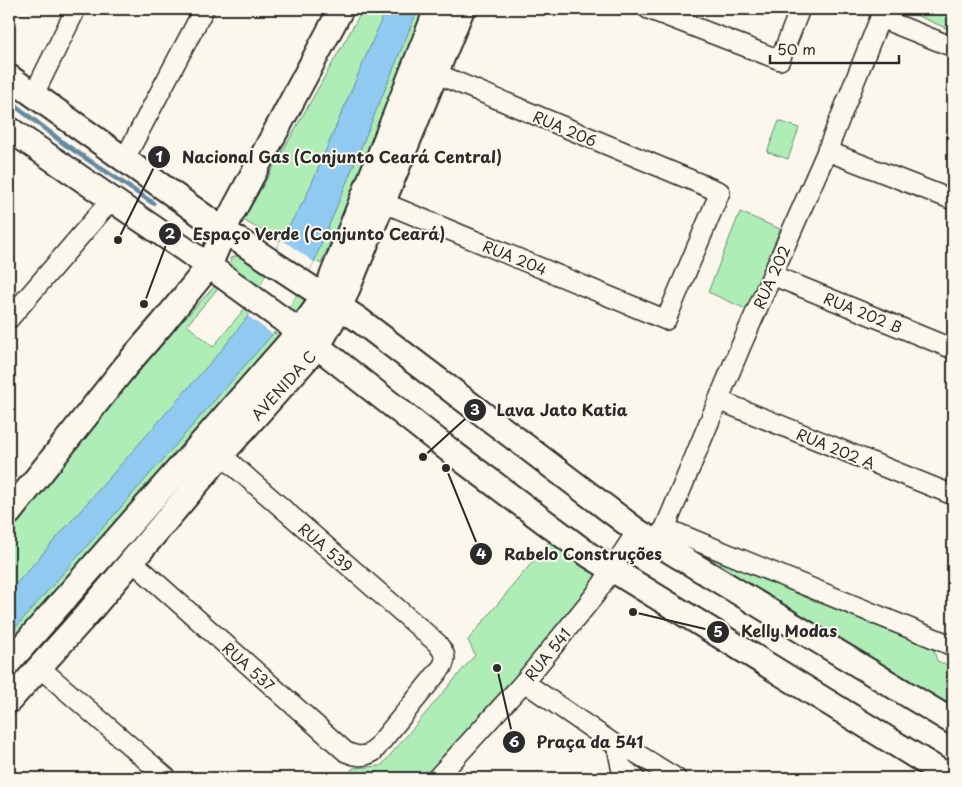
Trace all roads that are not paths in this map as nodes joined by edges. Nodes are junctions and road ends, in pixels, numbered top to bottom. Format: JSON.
{"nodes":[{"id":1,"x":76,"y":9,"type":"edge"},
{"id":2,"x":204,"y":9,"type":"edge"},
{"id":3,"x":341,"y":9,"type":"edge"},
{"id":4,"x":437,"y":9,"type":"edge"},
{"id":5,"x":462,"y":9,"type":"edge"},
{"id":6,"x":648,"y":9,"type":"edge"},
{"id":7,"x":800,"y":9,"type":"edge"},
{"id":8,"x":881,"y":13,"type":"edge"},
{"id":9,"x":953,"y":47,"type":"edge"},
{"id":10,"x":426,"y":67,"type":"junction"},
{"id":11,"x":9,"y":77,"type":"edge"},
{"id":12,"x":34,"y":94,"type":"junction"},
{"id":13,"x":10,"y":131,"type":"edge"},
{"id":14,"x":827,"y":150,"type":"junction"},
{"id":15,"x":124,"y":160,"type":"junction"},
{"id":16,"x":373,"y":198,"type":"junction"},
{"id":17,"x":111,"y":200,"type":"junction"},
{"id":18,"x":953,"y":200,"type":"edge"},
{"id":19,"x":223,"y":230,"type":"junction"},
{"id":20,"x":209,"y":266,"type":"junction"},
{"id":21,"x":772,"y":275,"type":"junction"},
{"id":22,"x":332,"y":302,"type":"junction"},
{"id":23,"x":9,"y":319,"type":"edge"},
{"id":24,"x":666,"y":320,"type":"joint"},
{"id":25,"x":291,"y":326,"type":"junction"},
{"id":26,"x":318,"y":346,"type":"junction"},
{"id":27,"x":953,"y":349,"type":"edge"},
{"id":28,"x":718,"y":400,"type":"junction"},
{"id":29,"x":213,"y":447,"type":"junction"},
{"id":30,"x":953,"y":495,"type":"edge"},
{"id":31,"x":9,"y":514,"type":"edge"},
{"id":32,"x":652,"y":534,"type":"junction"},
{"id":33,"x":132,"y":560,"type":"junction"},
{"id":34,"x":611,"y":570,"type":"junction"},
{"id":35,"x":67,"y":596,"type":"junction"},
{"id":36,"x":89,"y":612,"type":"junction"},
{"id":37,"x":953,"y":646,"type":"edge"},
{"id":38,"x":9,"y":662,"type":"edge"},
{"id":39,"x":39,"y":667,"type":"junction"},
{"id":40,"x":524,"y":682,"type":"junction"},
{"id":41,"x":9,"y":701,"type":"edge"},
{"id":42,"x":953,"y":722,"type":"edge"},
{"id":43,"x":617,"y":746,"type":"junction"},
{"id":44,"x":373,"y":752,"type":"joint"},
{"id":45,"x":166,"y":778,"type":"edge"},
{"id":46,"x":437,"y":778,"type":"edge"},
{"id":47,"x":635,"y":778,"type":"edge"},
{"id":48,"x":676,"y":778,"type":"edge"},
{"id":49,"x":951,"y":778,"type":"edge"}],
"edges":[{"from":1,"to":12,"type":"street"},
{"from":2,"to":15,"type":"street"},
{"from":3,"to":19,"type":"street"},
{"from":4,"to":10,"type":"street","name":"AVENIDA C"},
{"from":5,"to":10,"type":"street","name":"AVENIDA C"},
{"from":6,"to":7,"type":"street"},
{"from":8,"to":9,"type":"street"},
{"from":8,"to":14,"type":"street","name":"RUA 202"},
{"from":10,"to":16,"type":"street","name":"AVENIDA C"},
{"from":10,"to":24,"type":"street","name":"RUA 206"},
{"from":11,"to":12,"type":"street"},
{"from":12,"to":15,"type":"street"},
{"from":13,"to":17,"type":"street"},
{"from":14,"to":18,"type":"street"},
{"from":14,"to":21,"type":"street","name":"RUA 202"},
{"from":15,"to":19,"type":"street"},
{"from":16,"to":22,"type":"street","name":"AVENIDA C"},
{"from":16,"to":24,"type":"street","name":"RUA 204"},
{"from":17,"to":20,"type":"street"},
{"from":17,"to":23,"type":"street"},
{"from":19,"to":20,"type":"street"},
{"from":19,"to":22,"type":"street"},
{"from":20,"to":25,"type":"street"},
{"from":20,"to":31,"type":"street"},
{"from":21,"to":27,"type":"street","name":"RUA 202 B"},
{"from":21,"to":28,"type":"street","name":"RUA 202"},
{"from":22,"to":25,"type":"street","name":"AVENIDA C"},
{"from":22,"to":26,"type":"street","name":"AVENIDA C"},
{"from":22,"to":32,"type":"street"},
{"from":25,"to":26,"type":"street"},
{"from":25,"to":29,"type":"street","name":"AVENIDA C"},
{"from":26,"to":29,"type":"street","name":"AVENIDA C"},
{"from":26,"to":34,"type":"street"},
{"from":28,"to":30,"type":"street","name":"RUA 202 A"},
{"from":28,"to":32,"type":"street","name":"RUA 202"},
{"from":29,"to":33,"type":"street","name":"AVENIDA C"},
{"from":29,"to":35,"type":"street","name":"AVENIDA C"},
{"from":29,"to":44,"type":"street","name":"RUA 539"},
{"from":32,"to":34,"type":"street","name":"RUA 541"},
{"from":32,"to":37,"type":"street"},
{"from":32,"to":42,"type":"street"},
{"from":33,"to":36,"type":"street","name":"AVENIDA C"},
{"from":33,"to":44,"type":"street","name":"RUA 537"},
{"from":34,"to":40,"type":"street","name":"RUA 541"},
{"from":34,"to":49,"type":"street"},
{"from":35,"to":36,"type":"street"},
{"from":35,"to":38,"type":"street","name":"AVENIDA C"},
{"from":36,"to":39,"type":"street","name":"AVENIDA C"},
{"from":39,"to":41,"type":"street","name":"AVENIDA C"},
{"from":39,"to":45,"type":"street"},
{"from":40,"to":43,"type":"street"},
{"from":40,"to":46,"type":"street","name":"RUA 541"},
{"from":43,"to":47,"type":"street"},
{"from":43,"to":48,"type":"street"}]}
